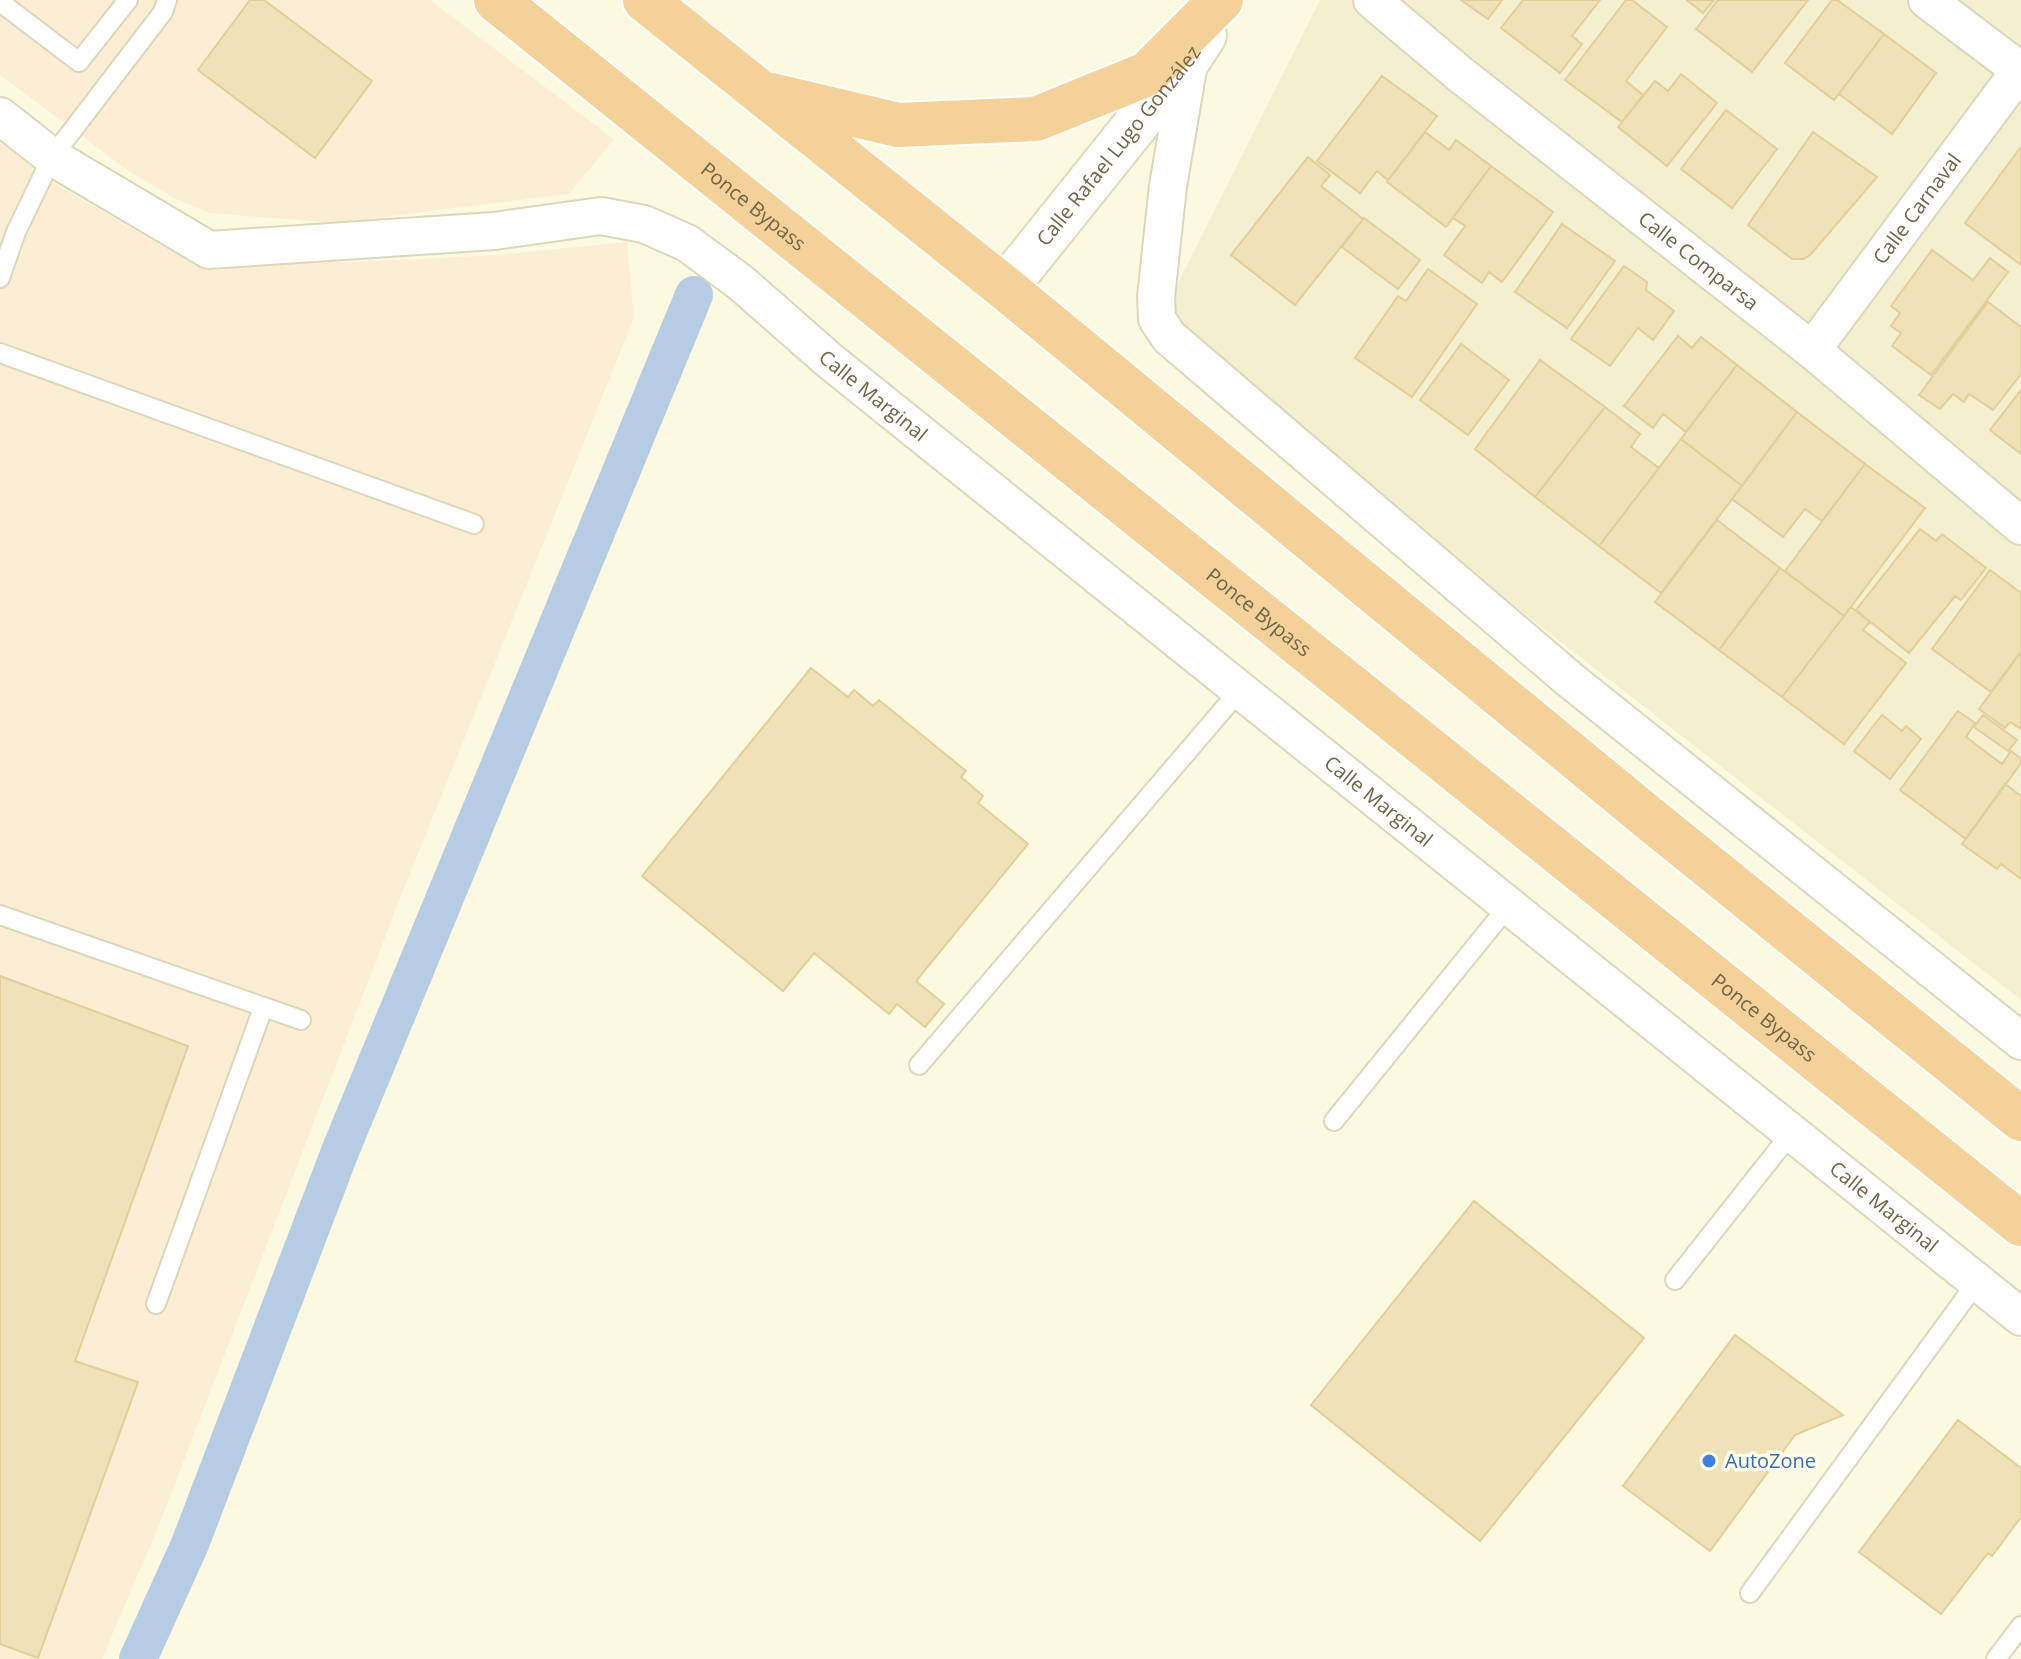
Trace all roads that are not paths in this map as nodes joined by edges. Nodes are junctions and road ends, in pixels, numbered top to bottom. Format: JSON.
{"nodes":[{"id":1,"x":128,"y":0,"type":"edge"},
{"id":2,"x":167,"y":0,"type":"edge"},
{"id":3,"x":496,"y":0,"type":"edge"},
{"id":4,"x":645,"y":0,"type":"edge"},
{"id":5,"x":1224,"y":0,"type":"edge"},
{"id":6,"x":1372,"y":0,"type":"edge"},
{"id":7,"x":1927,"y":0,"type":"edge"},
{"id":8,"x":0,"y":2,"type":"edge"},
{"id":9,"x":1190,"y":57,"type":"junction"},
{"id":10,"x":2021,"y":70,"type":"edge"},
{"id":11,"x":759,"y":92,"type":"junction"},
{"id":12,"x":0,"y":116,"type":"edge"},
{"id":13,"x":52,"y":157,"type":"junction"},
{"id":14,"x":0,"y":278,"type":"edge"},
{"id":15,"x":1005,"y":288,"type":"junction"},
{"id":16,"x":1812,"y":350,"type":"junction"},
{"id":17,"x":0,"y":353,"type":"edge"},
{"id":18,"x":474,"y":524,"type":"dead end"},
{"id":19,"x":2021,"y":526,"type":"edge"},
{"id":20,"x":1240,"y":690,"type":"junction"},
{"id":21,"x":1509,"y":905,"type":"junction"},
{"id":22,"x":0,"y":915,"type":"edge"},
{"id":23,"x":263,"y":1008,"type":"junction"},
{"id":24,"x":301,"y":1020,"type":"dead end"},
{"id":25,"x":2021,"y":1041,"type":"edge"},
{"id":26,"x":919,"y":1065,"type":"dead end"},
{"id":27,"x":2021,"y":1119,"type":"edge"},
{"id":28,"x":1334,"y":1121,"type":"dead end"},
{"id":29,"x":1792,"y":1132,"type":"junction"},
{"id":30,"x":2021,"y":1224,"type":"edge"},
{"id":31,"x":1675,"y":1280,"type":"dead end"},
{"id":32,"x":1977,"y":1282,"type":"junction"},
{"id":33,"x":156,"y":1304,"type":"dead end"},
{"id":34,"x":2021,"y":1317,"type":"edge"},
{"id":35,"x":1750,"y":1593,"type":"dead end"},
{"id":36,"x":2021,"y":1626,"type":"edge"},
{"id":37,"x":1996,"y":1659,"type":"edge"}],
"edges":[{"from":1,"to":8,"type":"lane"},
{"from":2,"to":13,"type":"lane"},
{"from":3,"to":30,"type":"highway","name":"Ponce Bypass"},
{"from":4,"to":11,"type":"highway"},
{"from":5,"to":9,"type":"street","name":"Calle Rafael Lugo González"},
{"from":5,"to":11,"type":"highway"},
{"from":6,"to":16,"type":"street","name":"Calle Comparsa"},
{"from":7,"to":10,"type":"street"},
{"from":9,"to":15,"type":"street","name":"Calle Rafael Lugo González"},
{"from":9,"to":25,"type":"street"},
{"from":10,"to":16,"type":"street","name":"Calle Carnaval"},
{"from":11,"to":15,"type":"highway"},
{"from":12,"to":13,"type":"street","name":"Calle Marginal"},
{"from":13,"to":14,"type":"lane"},
{"from":13,"to":20,"type":"street","name":"Calle Marginal"},
{"from":15,"to":27,"type":"highway"},
{"from":16,"to":19,"type":"street","name":"Calle Comparsa"},
{"from":17,"to":18,"type":"lane"},
{"from":20,"to":21,"type":"street","name":"Calle Marginal"},
{"from":20,"to":26,"type":"lane"},
{"from":21,"to":28,"type":"lane"},
{"from":21,"to":29,"type":"street","name":"Calle Marginal"},
{"from":22,"to":23,"type":"lane"},
{"from":23,"to":24,"type":"lane"},
{"from":23,"to":33,"type":"lane"},
{"from":29,"to":31,"type":"lane"},
{"from":29,"to":32,"type":"street","name":"Calle Marginal"},
{"from":32,"to":34,"type":"street","name":"Calle Marginal"},
{"from":32,"to":35,"type":"lane"},
{"from":36,"to":37,"type":"lane"}]}
